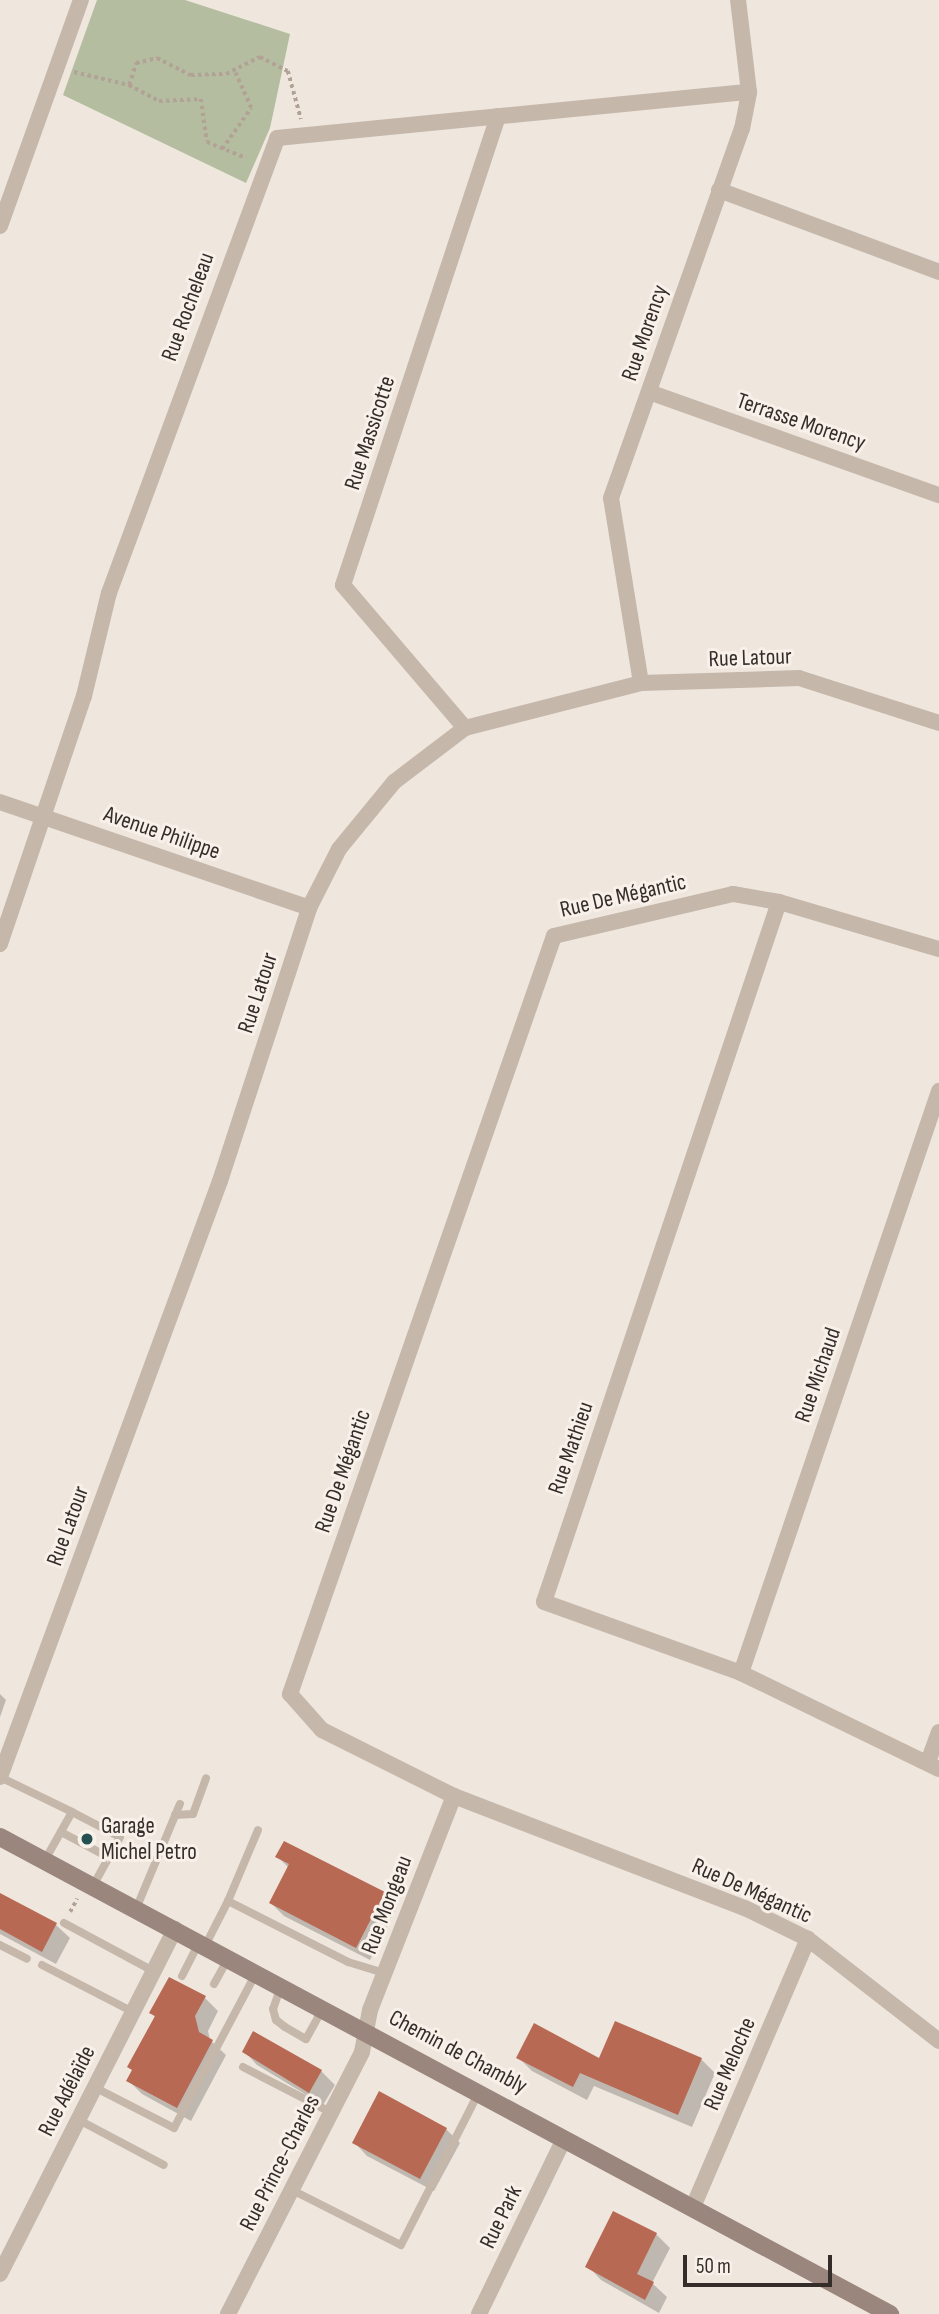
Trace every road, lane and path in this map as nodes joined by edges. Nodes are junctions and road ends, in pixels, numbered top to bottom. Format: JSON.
{"nodes":[{"id":1,"x":81,"y":0,"type":"edge"},
{"id":2,"x":738,"y":0,"type":"edge"},
{"id":3,"x":233,"y":70,"type":"junction"},
{"id":4,"x":71,"y":72,"type":"dead end"},
{"id":5,"x":129,"y":85,"type":"junction"},
{"id":6,"x":749,"y":92,"type":"junction"},
{"id":7,"x":498,"y":116,"type":"junction"},
{"id":8,"x":307,"y":134,"type":"junction"},
{"id":9,"x":222,"y":149,"type":"junction"},
{"id":10,"x":247,"y":158,"type":"dead end"},
{"id":11,"x":719,"y":190,"type":"junction"},
{"id":12,"x":0,"y":226,"type":"edge"},
{"id":13,"x":939,"y":272,"type":"edge"},
{"id":14,"x":649,"y":392,"type":"junction"},
{"id":15,"x":939,"y":495,"type":"edge"},
{"id":16,"x":641,"y":683,"type":"junction"},
{"id":17,"x":939,"y":723,"type":"edge"},
{"id":18,"x":465,"y":728,"type":"junction"},
{"id":19,"x":0,"y":802,"type":"edge"},
{"id":20,"x":45,"y":817,"type":"junction"},
{"id":21,"x":779,"y":902,"type":"junction"},
{"id":22,"x":309,"y":908,"type":"junction"},
{"id":23,"x":0,"y":944,"type":"edge"},
{"id":24,"x":939,"y":948,"type":"edge"},
{"id":25,"x":939,"y":1091,"type":"edge"},
{"id":26,"x":741,"y":1673,"type":"junction"},
{"id":27,"x":939,"y":1732,"type":"edge"},
{"id":28,"x":933,"y":1766,"type":"edge"},
{"id":29,"x":0,"y":1777,"type":"edge"},
{"id":30,"x":206,"y":1778,"type":"dead end"},
{"id":31,"x":454,"y":1796,"type":"junction"},
{"id":32,"x":180,"y":1804,"type":"dead end"},
{"id":33,"x":72,"y":1812,"type":"junction"},
{"id":34,"x":175,"y":1815,"type":"junction"},
{"id":35,"x":258,"y":1830,"type":"dead end"},
{"id":36,"x":61,"y":1832,"type":"junction"},
{"id":37,"x":0,"y":1837,"type":"edge"},
{"id":38,"x":108,"y":1857,"type":"junction"},
{"id":39,"x":45,"y":1860,"type":"junction"},
{"id":40,"x":93,"y":1886,"type":"junction"},
{"id":41,"x":228,"y":1902,"type":"junction"},
{"id":42,"x":136,"y":1909,"type":"junction"},
{"id":43,"x":64,"y":1923,"type":"dead end"},
{"id":44,"x":175,"y":1930,"type":"junction"},
{"id":45,"x":808,"y":1939,"type":"junction"},
{"id":46,"x":202,"y":1944,"type":"junction"},
{"id":47,"x":0,"y":1945,"type":"edge"},
{"id":48,"x":228,"y":1958,"type":"junction"},
{"id":49,"x":27,"y":1959,"type":"dead end"},
{"id":50,"x":42,"y":1965,"type":"dead end"},
{"id":51,"x":153,"y":1971,"type":"junction"},
{"id":52,"x":256,"y":1973,"type":"junction"},
{"id":53,"x":384,"y":1973,"type":"junction"},
{"id":54,"x":182,"y":1976,"type":"dead end"},
{"id":55,"x":214,"y":1984,"type":"dead end"},
{"id":56,"x":281,"y":1986,"type":"junction"},
{"id":57,"x":323,"y":2008,"type":"junction"},
{"id":58,"x":133,"y":2012,"type":"junction"},
{"id":59,"x":366,"y":2031,"type":"junction"},
{"id":60,"x":939,"y":2041,"type":"edge"},
{"id":61,"x":243,"y":2067,"type":"dead end"},
{"id":62,"x":94,"y":2087,"type":"junction"},
{"id":63,"x":480,"y":2091,"type":"junction"},
{"id":64,"x":332,"y":2113,"type":"junction"},
{"id":65,"x":78,"y":2119,"type":"junction"},
{"id":66,"x":564,"y":2139,"type":"junction"},
{"id":67,"x":164,"y":2165,"type":"dead end"},
{"id":68,"x":292,"y":2190,"type":"junction"},
{"id":69,"x":693,"y":2207,"type":"junction"},
{"id":70,"x":0,"y":2274,"type":"edge"},
{"id":71,"x":867,"y":2308,"type":"edge"},
{"id":72,"x":228,"y":2314,"type":"edge"},
{"id":73,"x":478,"y":2314,"type":"edge"},
{"id":74,"x":890,"y":2314,"type":"edge"}],
"edges":[{"from":1,"to":12,"type":"street"},
{"from":2,"to":6,"type":"street","name":"Rue Morency"},
{"from":3,"to":5,"type":"path"},
{"from":3,"to":8,"type":"path"},
{"from":3,"to":9,"type":"path"},
{"from":4,"to":5,"type":"path"},
{"from":5,"to":9,"type":"path"},
{"from":6,"to":7,"type":"street","name":"Rue Rocheleau"},
{"from":6,"to":11,"type":"street","name":"Rue Morency"},
{"from":7,"to":8,"type":"street","name":"Rue Rocheleau"},
{"from":7,"to":18,"type":"street","name":"Rue Massicotte"},
{"from":8,"to":20,"type":"street","name":"Rue Rocheleau"},
{"from":9,"to":10,"type":"path"},
{"from":11,"to":13,"type":"street"},
{"from":11,"to":14,"type":"street","name":"Rue Morency"},
{"from":14,"to":15,"type":"street","name":"Terrasse Morency"},
{"from":14,"to":16,"type":"street","name":"Rue Morency"},
{"from":16,"to":17,"type":"street","name":"Rue Latour"},
{"from":16,"to":18,"type":"street","name":"Rue Latour"},
{"from":18,"to":22,"type":"street","name":"Rue Latour"},
{"from":19,"to":20,"type":"street","name":"Avenue Philippe"},
{"from":20,"to":22,"type":"street","name":"Avenue Philippe"},
{"from":20,"to":23,"type":"street","name":"Rue Rocheleau"},
{"from":21,"to":24,"type":"street","name":"Rue De Mégantic"},
{"from":21,"to":26,"type":"street","name":"Rue Mathieu"},
{"from":21,"to":31,"type":"street","name":"Rue De Mégantic"},
{"from":22,"to":29,"type":"street","name":"Rue Latour"},
{"from":25,"to":26,"type":"street","name":"Rue Michaud"},
{"from":26,"to":28,"type":"street","name":"Rue Mathieu"},
{"from":27,"to":28,"type":"street"},
{"from":29,"to":33,"type":"lane"},
{"from":30,"to":34,"type":"lane"},
{"from":31,"to":45,"type":"street","name":"Rue De Mégantic"},
{"from":31,"to":53,"type":"street","name":"Rue Mongeau"},
{"from":32,"to":34,"type":"lane"},
{"from":33,"to":36,"type":"lane"},
{"from":33,"to":38,"type":"lane"},
{"from":34,"to":42,"type":"lane"},
{"from":35,"to":41,"type":"lane"},
{"from":36,"to":38,"type":"lane"},
{"from":36,"to":39,"type":"lane"},
{"from":37,"to":39,"type":"street","name":"Chemin de Chambly"},
{"from":38,"to":40,"type":"lane"},
{"from":39,"to":40,"type":"street","name":"Chemin de Chambly"},
{"from":40,"to":42,"type":"street","name":"Chemin de Chambly"},
{"from":41,"to":46,"type":"lane"},
{"from":41,"to":53,"type":"lane"},
{"from":42,"to":44,"type":"street","name":"Chemin de Chambly"},
{"from":43,"to":51,"type":"lane"},
{"from":44,"to":46,"type":"street","name":"Chemin de Chambly"},
{"from":44,"to":51,"type":"street","name":"Rue Adélaïde"},
{"from":45,"to":60,"type":"street","name":"Rue De Mégantic"},
{"from":45,"to":69,"type":"street","name":"Rue Meloche"},
{"from":46,"to":48,"type":"street","name":"Chemin de Chambly"},
{"from":46,"to":54,"type":"lane"},
{"from":47,"to":49,"type":"lane"},
{"from":48,"to":52,"type":"street","name":"Chemin de Chambly"},
{"from":48,"to":55,"type":"lane"},
{"from":50,"to":58,"type":"lane"},
{"from":51,"to":58,"type":"street","name":"Rue Adélaïde"},
{"from":52,"to":56,"type":"street","name":"Chemin de Chambly"},
{"from":52,"to":62,"type":"lane"},
{"from":53,"to":59,"type":"street","name":"Rue Mongeau"},
{"from":56,"to":57,"type":"street","name":"Chemin de Chambly"},
{"from":56,"to":57,"type":"lane"},
{"from":57,"to":59,"type":"street","name":"Chemin de Chambly"},
{"from":58,"to":62,"type":"street","name":"Rue Adélaïde"},
{"from":59,"to":63,"type":"street","name":"Chemin de Chambly"},
{"from":59,"to":64,"type":"street","name":"Rue Prince-Charles"},
{"from":61,"to":64,"type":"lane"},
{"from":62,"to":65,"type":"street","name":"Rue Adélaïde"},
{"from":63,"to":66,"type":"street","name":"Chemin de Chambly"},
{"from":63,"to":68,"type":"lane"},
{"from":64,"to":68,"type":"street","name":"Rue Prince-Charles"},
{"from":65,"to":67,"type":"lane"},
{"from":65,"to":70,"type":"street","name":"Rue Adélaïde"},
{"from":66,"to":69,"type":"street","name":"Chemin de Chambly"},
{"from":66,"to":73,"type":"street","name":"Rue Park"},
{"from":68,"to":72,"type":"street","name":"Rue Prince-Charles"},
{"from":69,"to":71,"type":"street","name":"Chemin de Chambly"},
{"from":71,"to":74,"type":"street","name":"Chemin de Chambly"}]}
